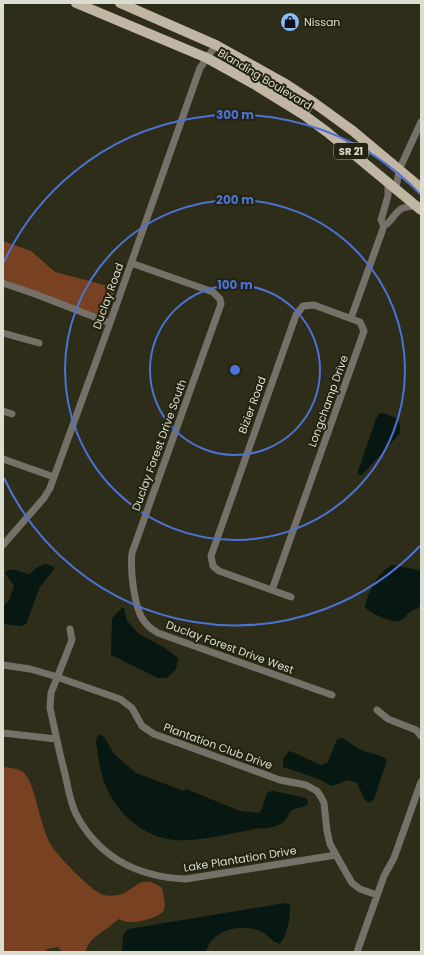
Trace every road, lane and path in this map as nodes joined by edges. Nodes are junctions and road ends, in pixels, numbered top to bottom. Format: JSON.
{"nodes":[{"id":1,"x":76,"y":3,"type":"edge"},
{"id":2,"x":120,"y":3,"type":"edge"},
{"id":3,"x":216,"y":45,"type":"junction"},
{"id":4,"x":206,"y":58,"type":"junction"},
{"id":5,"x":313,"y":102,"type":"junction"},
{"id":6,"x":304,"y":115,"type":"junction"},
{"id":7,"x":421,"y":122,"type":"edge"},
{"id":8,"x":399,"y":170,"type":"junction"},
{"id":9,"x":392,"y":186,"type":"junction"},
{"id":10,"x":421,"y":188,"type":"edge"},
{"id":11,"x":418,"y":208,"type":"edge"},
{"id":12,"x":384,"y":226,"type":"junction"},
{"id":13,"x":131,"y":263,"type":"junction"},
{"id":14,"x":3,"y":283,"type":"edge"},
{"id":15,"x":351,"y":318,"type":"junction"},
{"id":16,"x":110,"y":324,"type":"junction"},
{"id":17,"x":3,"y":333,"type":"edge"},
{"id":18,"x":39,"y":344,"type":"dead end"},
{"id":19,"x":3,"y":411,"type":"edge"},
{"id":20,"x":12,"y":414,"type":"dead end"},
{"id":21,"x":3,"y":459,"type":"edge"},
{"id":22,"x":54,"y":477,"type":"junction"},
{"id":23,"x":3,"y":545,"type":"edge"},
{"id":24,"x":272,"y":590,"type":"junction"},
{"id":25,"x":291,"y":597,"type":"dead end"},
{"id":26,"x":137,"y":601,"type":"joint"},
{"id":27,"x":70,"y":629,"type":"dead end"},
{"id":28,"x":3,"y":665,"type":"edge"},
{"id":29,"x":58,"y":677,"type":"junction"},
{"id":30,"x":332,"y":696,"type":"dead end"},
{"id":31,"x":377,"y":710,"type":"dead end"},
{"id":32,"x":3,"y":732,"type":"edge"},
{"id":33,"x":421,"y":736,"type":"edge"},
{"id":34,"x":56,"y":739,"type":"junction"},
{"id":35,"x":421,"y":782,"type":"edge"},
{"id":36,"x":336,"y":855,"type":"junction"},
{"id":37,"x":377,"y":895,"type":"junction"},
{"id":38,"x":357,"y":952,"type":"edge"}],
"edges":[{"from":1,"to":4,"type":"main road","name":"Blanding Boulevard","number":"SR 21"},
{"from":2,"to":3,"type":"main road","name":"Blanding Boulevard","number":"SR 21"},
{"from":3,"to":4,"type":"street","name":"Duclay Road"},
{"from":3,"to":5,"type":"main road","name":"Blanding Boulevard","number":"SR 21"},
{"from":4,"to":6,"type":"main road","name":"Blanding Boulevard","number":"SR 21"},
{"from":4,"to":13,"type":"street","name":"Duclay Road"},
{"from":5,"to":6,"type":"street"},
{"from":5,"to":8,"type":"main road","name":"Blanding Boulevard","number":"SR 21"},
{"from":6,"to":9,"type":"main road","name":"Blanding Boulevard","number":"SR 21"},
{"from":7,"to":8,"type":"street"},
{"from":8,"to":9,"type":"street"},
{"from":8,"to":10,"type":"main road","name":"Blanding Boulevard","number":"SR 21"},
{"from":9,"to":11,"type":"main road","name":"Blanding Boulevard","number":"SR 21"},
{"from":9,"to":12,"type":"street"},
{"from":11,"to":12,"type":"street"},
{"from":12,"to":15,"type":"street"},
{"from":13,"to":16,"type":"street","name":"Duclay Road"},
{"from":13,"to":26,"type":"street","name":"Duclay Forest Drive South"},
{"from":14,"to":16,"type":"street"},
{"from":15,"to":24,"type":"street","name":"Longchamp Drive"},
{"from":15,"to":24,"type":"street","name":"Bizier Road"},
{"from":16,"to":22,"type":"street","name":"Duclay Road"},
{"from":17,"to":18,"type":"street"},
{"from":19,"to":20,"type":"street"},
{"from":21,"to":22,"type":"street"},
{"from":22,"to":23,"type":"street","name":"Duclay Road"},
{"from":24,"to":25,"type":"street"},
{"from":26,"to":30,"type":"street","name":"Duclay Forest Drive West"},
{"from":27,"to":29,"type":"street","name":"Lake Plantation Drive"},
{"from":28,"to":29,"type":"street","name":"Plantation Club Drive"},
{"from":29,"to":34,"type":"street","name":"Lake Plantation Drive"},
{"from":29,"to":36,"type":"street","name":"Plantation Club Drive"},
{"from":31,"to":33,"type":"street"},
{"from":32,"to":34,"type":"street"},
{"from":34,"to":36,"type":"street","name":"Lake Plantation Drive"},
{"from":35,"to":37,"type":"street"},
{"from":36,"to":37,"type":"street","name":"Plantation Club Drive"},
{"from":37,"to":38,"type":"street"}]}
